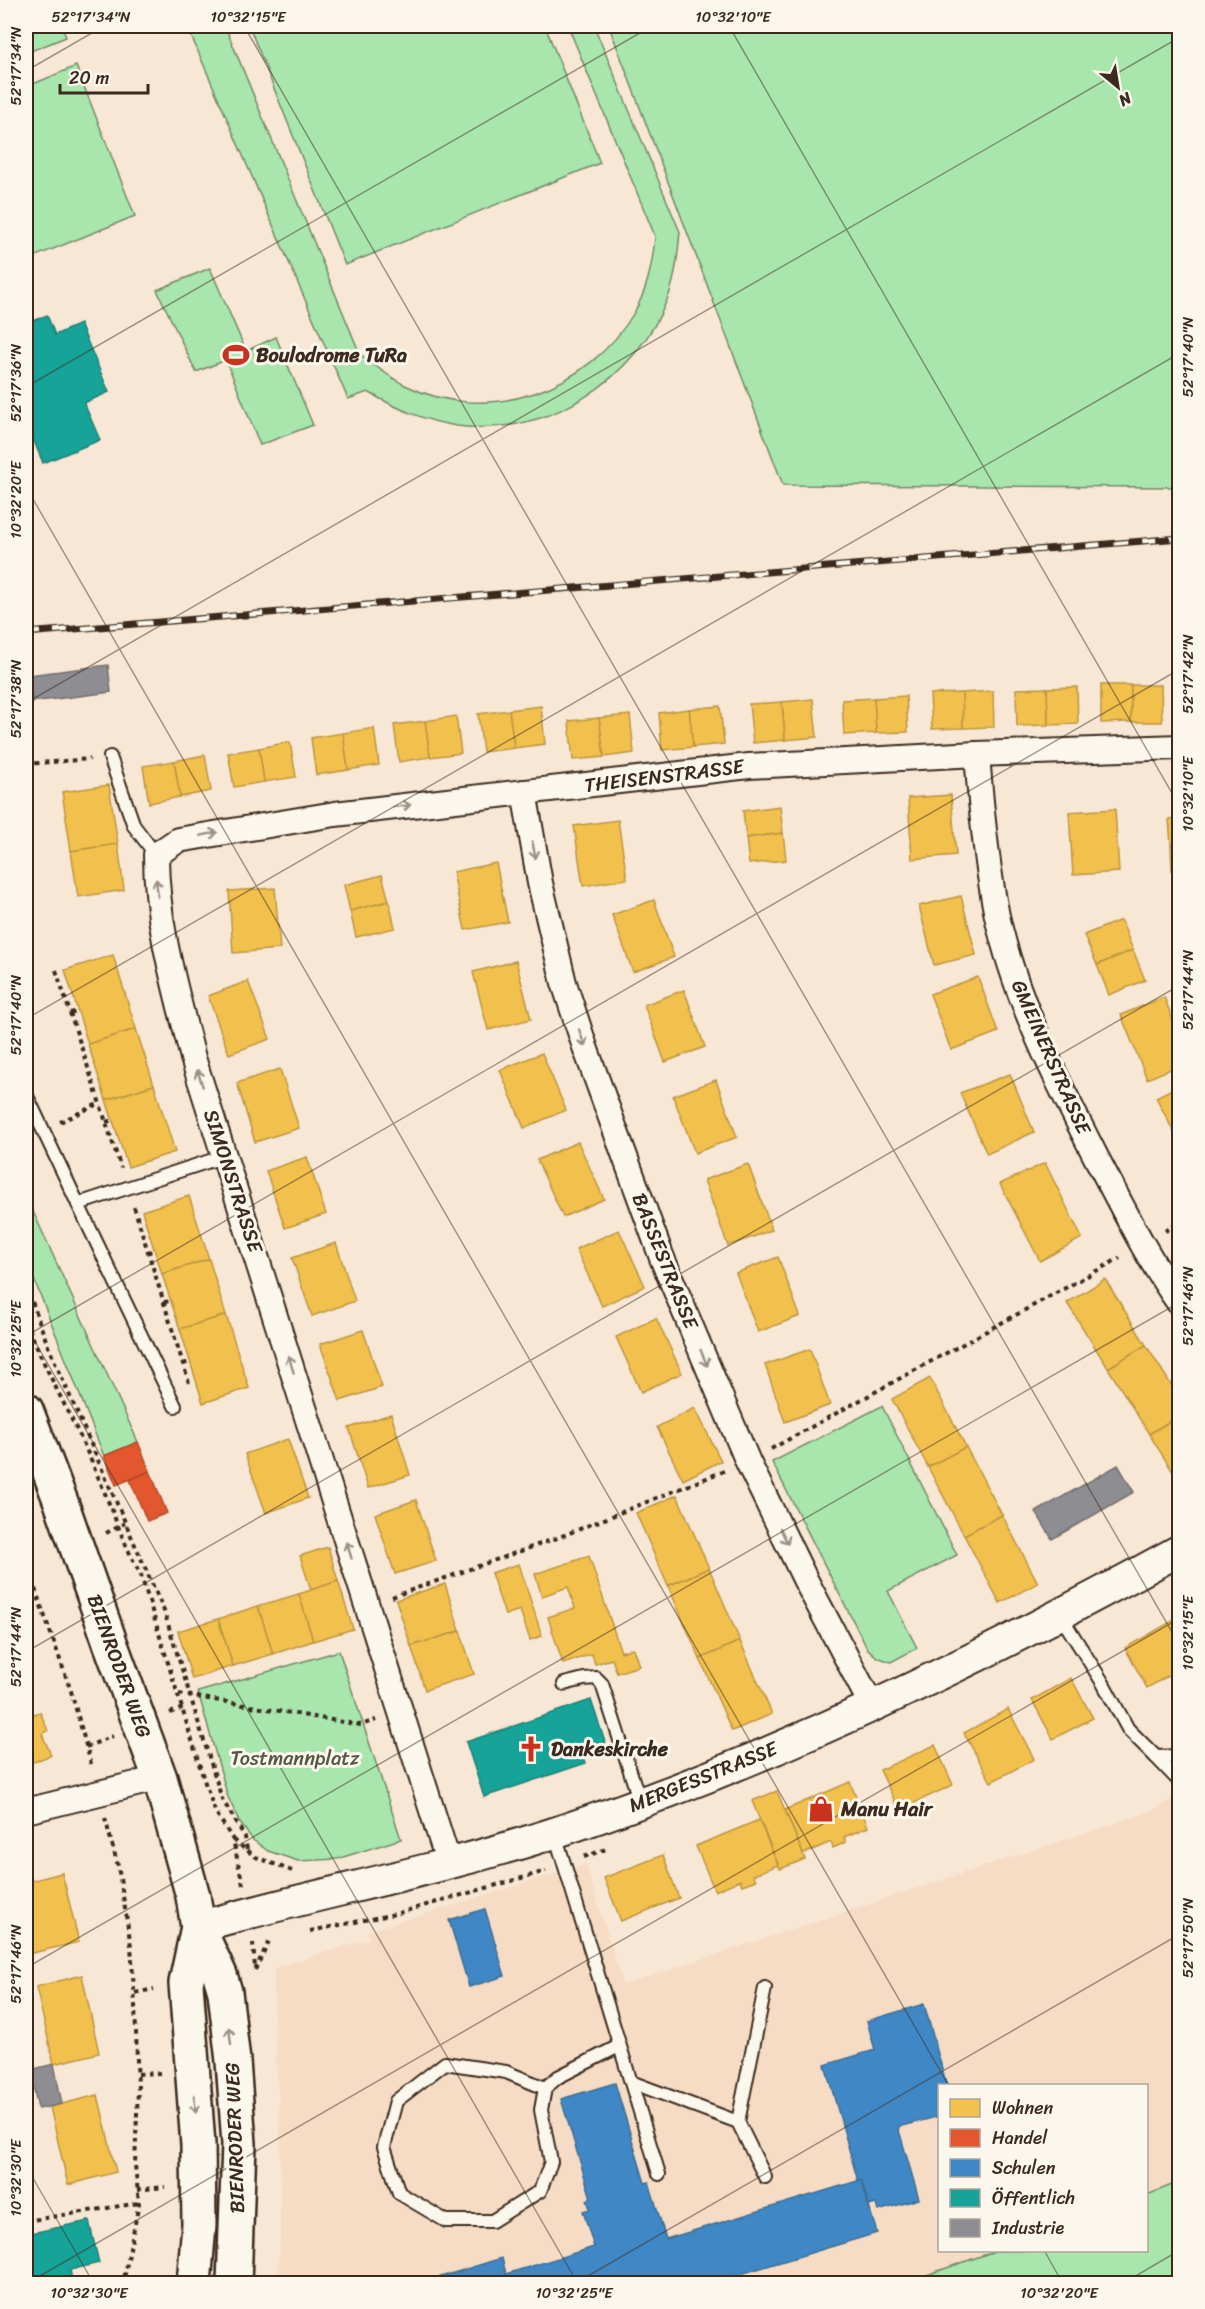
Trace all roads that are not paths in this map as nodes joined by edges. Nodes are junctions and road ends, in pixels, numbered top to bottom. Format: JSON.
{"nodes":[{"id":1,"x":1179,"y":747,"type":"edge"},
{"id":2,"x":977,"y":754,"type":"junction"},
{"id":3,"x":110,"y":757,"type":"road end"},
{"id":4,"x":524,"y":792,"type":"junction"},
{"id":5,"x":156,"y":855,"type":"junction"},
{"id":6,"x":26,"y":1094,"type":"edge"},
{"id":7,"x":225,"y":1156,"type":"junction"},
{"id":8,"x":78,"y":1204,"type":"junction"},
{"id":9,"x":1179,"y":1305,"type":"edge"},
{"id":10,"x":175,"y":1406,"type":"dead end"},
{"id":11,"x":26,"y":1410,"type":"edge"},
{"id":12,"x":1179,"y":1550,"type":"edge"},
{"id":13,"x":1059,"y":1614,"type":"junction"},
{"id":14,"x":564,"y":1684,"type":"dead end"},
{"id":15,"x":872,"y":1706,"type":"junction"},
{"id":16,"x":1179,"y":1756,"type":"edge"},
{"id":17,"x":1156,"y":1757,"type":"junction"},
{"id":18,"x":160,"y":1778,"type":"junction"},
{"id":19,"x":1179,"y":1782,"type":"edge"},
{"id":20,"x":640,"y":1803,"type":"junction"},
{"id":21,"x":26,"y":1811,"type":"edge"},
{"id":22,"x":554,"y":1833,"type":"junction"},
{"id":23,"x":449,"y":1864,"type":"junction"},
{"id":24,"x":198,"y":1927,"type":"junction"},
{"id":25,"x":765,"y":1988,"type":"dead end"},
{"id":26,"x":620,"y":2046,"type":"junction"},
{"id":27,"x":631,"y":2082,"type":"junction"},
{"id":28,"x":545,"y":2088,"type":"junction"},
{"id":29,"x":738,"y":2122,"type":"junction"},
{"id":30,"x":659,"y":2174,"type":"dead end"},
{"id":31,"x":765,"y":2177,"type":"dead end"},
{"id":32,"x":194,"y":2283,"type":"edge"},
{"id":33,"x":234,"y":2283,"type":"edge"}],
"edges":[{"from":1,"to":2,"type":"street","name":"THEISENSTRASSE"},
{"from":2,"to":4,"type":"street","name":"THEISENSTRASSE"},
{"from":2,"to":9,"type":"street","name":"GMEINERSTRASSE"},
{"from":3,"to":5,"type":"lane"},
{"from":5,"to":4,"type":"street","name":"THEISENSTRASSE","one_way":true},
{"from":4,"to":15,"type":"street","name":"BASSESTRASSE","one_way":true},
{"from":7,"to":5,"type":"street","name":"SIMONSTRASSE","one_way":true},
{"from":6,"to":8,"type":"lane"},
{"from":7,"to":8,"type":"lane"},
{"from":23,"to":7,"type":"street","name":"SIMONSTRASSE","one_way":true},
{"from":8,"to":10,"type":"lane"},
{"from":11,"to":18,"type":"main road","name":"BIENRODER WEG"},
{"from":12,"to":13,"type":"street","name":"MERGESSTRASSE"},
{"from":13,"to":15,"type":"street","name":"MERGESSTRASSE"},
{"from":13,"to":17,"type":"lane"},
{"from":14,"to":20,"type":"lane"},
{"from":15,"to":20,"type":"street","name":"MERGESSTRASSE"},
{"from":16,"to":17,"type":"lane"},
{"from":17,"to":19,"type":"lane"},
{"from":18,"to":21,"type":"street"},
{"from":18,"to":24,"type":"main road","name":"BIENRODER WEG"},
{"from":20,"to":22,"type":"street","name":"MERGESSTRASSE"},
{"from":22,"to":23,"type":"street","name":"MERGESSTRASSE"},
{"from":22,"to":26,"type":"lane"},
{"from":23,"to":24,"type":"street","name":"MERGESSTRASSE"},
{"from":24,"to":32,"type":"main road","name":"BIENRODER WEG","one_way":true},
{"from":33,"to":24,"type":"main road","name":"BIENRODER WEG","one_way":true},
{"from":25,"to":29,"type":"lane"},
{"from":26,"to":27,"type":"lane"},
{"from":26,"to":28,"type":"lane"},
{"from":27,"to":29,"type":"lane"},
{"from":27,"to":30,"type":"lane"},
{"from":28,"to":28,"type":"lane"},
{"from":29,"to":31,"type":"lane"}]}
